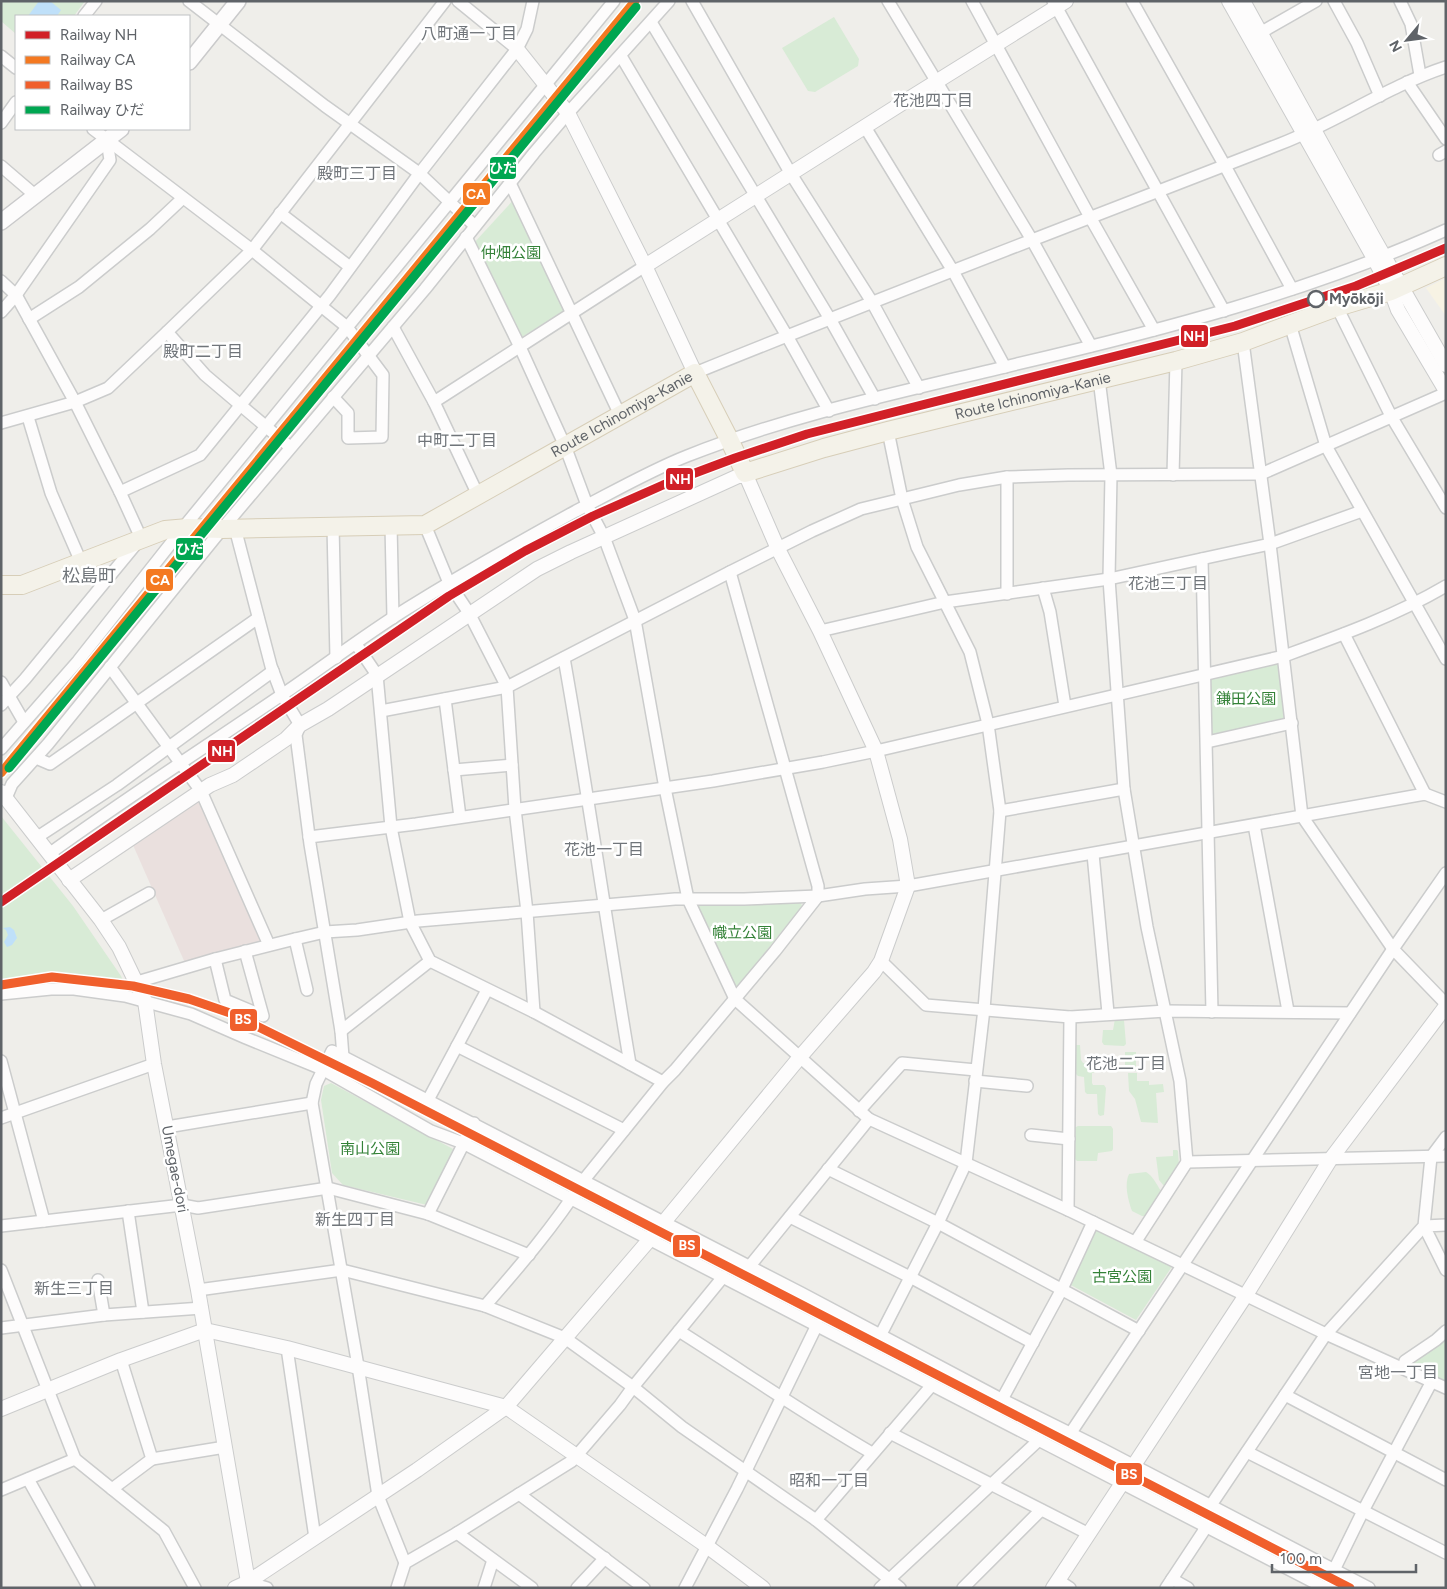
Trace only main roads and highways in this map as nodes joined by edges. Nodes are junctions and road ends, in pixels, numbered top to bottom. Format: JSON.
{"nodes":[{"id":1,"x":238,"y":1,"type":"edge"},
{"id":2,"x":190,"y":61,"type":"edge"},
{"id":3,"x":120,"y":130,"type":"edge"},
{"id":4,"x":1,"y":222,"type":"edge"},
{"id":5,"x":1446,"y":266,"type":"edge"},
{"id":6,"x":1,"y":585,"type":"edge"}],
"edges":[{"from":1,"to":2,"type":"main road"},
{"from":3,"to":4,"type":"main road"},
{"from":5,"to":6,"type":"main road","name":"Route Ichinomiya-Kanie"}]}
